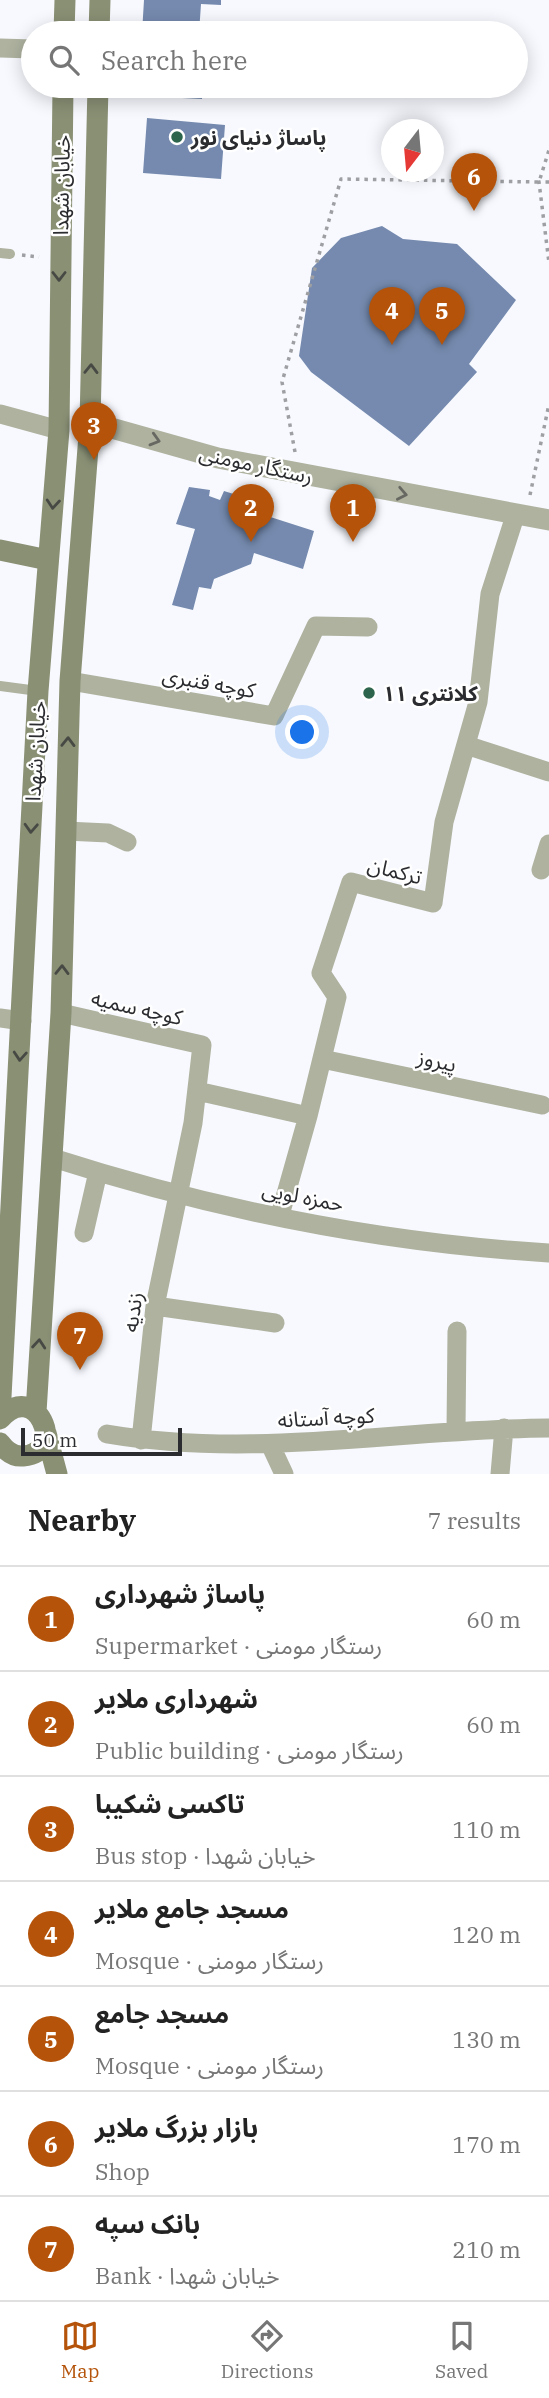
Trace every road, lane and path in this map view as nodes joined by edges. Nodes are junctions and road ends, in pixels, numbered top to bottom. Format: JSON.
{"nodes":[{"id":1,"x":65,"y":0,"type":"edge"},
{"id":2,"x":100,"y":0,"type":"edge"},
{"id":3,"x":64,"y":21,"type":"edge"},
{"id":4,"x":99,"y":21,"type":"edge"},
{"id":5,"x":0,"y":48,"type":"edge"},
{"id":6,"x":21,"y":49,"type":"edge"},
{"id":7,"x":63,"y":98,"type":"edge"},
{"id":8,"x":98,"y":98,"type":"edge"},
{"id":9,"x":549,"y":149,"type":"edge"},
{"id":10,"x":540,"y":182,"type":"junction"},
{"id":11,"x":549,"y":182,"type":"edge"},
{"id":12,"x":5,"y":254,"type":"edge"},
{"id":13,"x":59,"y":259,"type":"junction"},
{"id":14,"x":549,"y":263,"type":"edge"},
{"id":15,"x":549,"y":404,"type":"edge"},
{"id":16,"x":0,"y":414,"type":"edge"},
{"id":17,"x":90,"y":422,"type":"junction"},
{"id":18,"x":59,"y":430,"type":"junction"},
{"id":19,"x":297,"y":473,"type":"junction"},
{"id":20,"x":520,"y":517,"type":"junction"},
{"id":21,"x":549,"y":520,"type":"edge"},
{"id":22,"x":0,"y":550,"type":"edge"},
{"id":23,"x":48,"y":560,"type":"junction"},
{"id":24,"x":368,"y":627,"type":"dead end"},
{"id":25,"x":69,"y":681,"type":"junction"},
{"id":26,"x":0,"y":686,"type":"edge"},
{"id":27,"x":38,"y":691,"type":"junction"},
{"id":28,"x":466,"y":745,"type":"junction"},
{"id":29,"x":549,"y":772,"type":"edge"},
{"id":30,"x":66,"y":831,"type":"junction"},
{"id":31,"x":127,"y":842,"type":"dead end"},
{"id":32,"x":549,"y":844,"type":"edge"},
{"id":33,"x":541,"y":870,"type":"dead end"},
{"id":34,"x":61,"y":1013,"type":"junction"},
{"id":35,"x":0,"y":1018,"type":"edge"},
{"id":36,"x":22,"y":1021,"type":"junction"},
{"id":37,"x":202,"y":1045,"type":"joint"},
{"id":38,"x":321,"y":1059,"type":"junction"},
{"id":39,"x":197,"y":1091,"type":"junction"},
{"id":40,"x":542,"y":1105,"type":"dead end"},
{"id":41,"x":308,"y":1115,"type":"junction"},
{"id":42,"x":7,"y":1131,"type":"edge"},
{"id":43,"x":53,"y":1158,"type":"junction"},
{"id":44,"x":98,"y":1172,"type":"junction"},
{"id":45,"x":177,"y":1192,"type":"junction"},
{"id":46,"x":280,"y":1215,"type":"junction"},
{"id":47,"x":84,"y":1233,"type":"dead end"},
{"id":48,"x":549,"y":1253,"type":"edge"},
{"id":49,"x":155,"y":1306,"type":"junction"},
{"id":50,"x":275,"y":1323,"type":"dead end"},
{"id":51,"x":457,"y":1331,"type":"dead end"},
{"id":52,"x":36,"y":1412,"type":"junction"},
{"id":53,"x":0,"y":1418,"type":"edge"},
{"id":54,"x":504,"y":1428,"type":"junction"},
{"id":55,"x":549,"y":1428,"type":"edge"},
{"id":56,"x":456,"y":1430,"type":"junction"},
{"id":57,"x":46,"y":1433,"type":"junction"},
{"id":58,"x":107,"y":1434,"type":"dead end"},
{"id":59,"x":141,"y":1440,"type":"junction"},
{"id":60,"x":270,"y":1444,"type":"junction"},
{"id":61,"x":2,"y":1446,"type":"edge"},
{"id":62,"x":16,"y":1474,"type":"edge"},
{"id":63,"x":57,"y":1474,"type":"edge"},
{"id":64,"x":284,"y":1474,"type":"edge"},
{"id":65,"x":500,"y":1474,"type":"edge"}],
"edges":[{"from":1,"to":3,"type":"main road"},
{"from":2,"to":4,"type":"main road"},
{"from":5,"to":6,"type":"street"},
{"from":7,"to":13,"type":"main road","name":"خیابان شهدا"},
{"from":17,"to":8,"type":"main road","name":"خیابان شهدا","one_way":true},
{"from":9,"to":10,"type":"path"},
{"from":10,"to":11,"type":"path"},
{"from":10,"to":14,"type":"path"},
{"from":10,"to":19,"type":"path"},
{"from":12,"to":13,"type":"path"},
{"from":13,"to":18,"type":"main road","name":"خیابان شهدا","one_way":true},
{"from":15,"to":20,"type":"path"},
{"from":16,"to":18,"type":"street"},
{"from":17,"to":19,"type":"street","name":"رستگار مومنی","one_way":true},
{"from":17,"to":25,"type":"main road","name":"خیابان شهدا"},
{"from":18,"to":23,"type":"main road","name":"خیابان شهدا","one_way":true},
{"from":19,"to":20,"type":"street","name":"رستگار مومنی","one_way":true},
{"from":20,"to":21,"type":"street","name":"رستگار مومنی"},
{"from":20,"to":28,"type":"street","name":"ترکمان"},
{"from":22,"to":23,"type":"main road"},
{"from":23,"to":27,"type":"main road","name":"خیابان شهدا"},
{"from":24,"to":25,"type":"street","name":"کوچه قنبری"},
{"from":30,"to":25,"type":"main road","name":"خیابان شهدا","one_way":true},
{"from":26,"to":27,"type":"lane"},
{"from":27,"to":36,"type":"main road","name":"خیابان شهدا","one_way":true},
{"from":28,"to":29,"type":"street"},
{"from":28,"to":38,"type":"street","name":"ترکمان"},
{"from":30,"to":31,"type":"street"},
{"from":34,"to":30,"type":"main road","name":"خیابان شهدا","one_way":true},
{"from":32,"to":33,"type":"street"},
{"from":34,"to":37,"type":"street","name":"کوچه سمیه"},
{"from":34,"to":43,"type":"main road","name":"خیابان شهدا"},
{"from":35,"to":36,"type":"street"},
{"from":36,"to":42,"type":"main road","name":"خیابان شهدا","one_way":true},
{"from":37,"to":39,"type":"street","name":"زندیه"},
{"from":38,"to":40,"type":"street","name":"پیروز"},
{"from":38,"to":41,"type":"street","name":"ترکمان"},
{"from":39,"to":41,"type":"street"},
{"from":39,"to":45,"type":"street","name":"زندیه"},
{"from":41,"to":46,"type":"street","name":"ترکمان"},
{"from":42,"to":53,"type":"main road","name":"خیابان شهدا"},
{"from":43,"to":44,"type":"street","name":"حمزه لویی"},
{"from":52,"to":43,"type":"main road","name":"خیابان شهدا","one_way":true},
{"from":44,"to":45,"type":"street","name":"حمزه لویی"},
{"from":44,"to":47,"type":"street"},
{"from":45,"to":46,"type":"street","name":"حمزه لویی"},
{"from":45,"to":49,"type":"street","name":"زندیه"},
{"from":46,"to":48,"type":"street","name":"حمزه لویی"},
{"from":49,"to":50,"type":"street"},
{"from":49,"to":59,"type":"street","name":"زندیه"},
{"from":51,"to":56,"type":"street"},
{"from":52,"to":53,"type":"main road"},
{"from":52,"to":57,"type":"main road"},
{"from":54,"to":55,"type":"street","name":"کوچه آستانه"},
{"from":54,"to":56,"type":"street","name":"کوچه آستانه"},
{"from":54,"to":65,"type":"street"},
{"from":56,"to":60,"type":"street","name":"کوچه آستانه"},
{"from":57,"to":61,"type":"main road"},
{"from":57,"to":63,"type":"main road"},
{"from":58,"to":59,"type":"street","name":"کوچه آستانه"},
{"from":59,"to":60,"type":"street","name":"کوچه آستانه"},
{"from":60,"to":64,"type":"street"},
{"from":61,"to":62,"type":"main road"}]}
